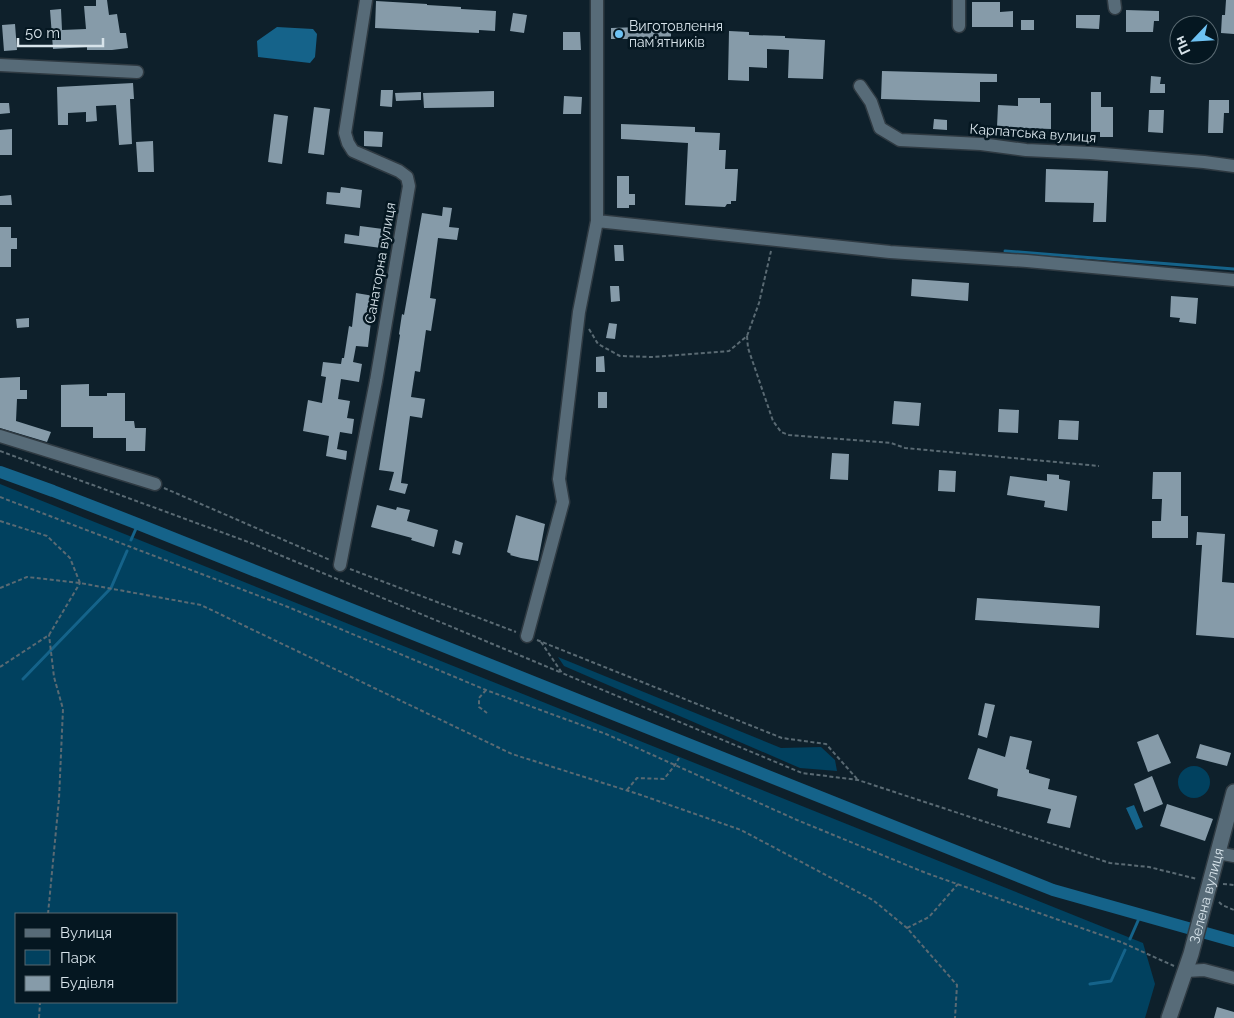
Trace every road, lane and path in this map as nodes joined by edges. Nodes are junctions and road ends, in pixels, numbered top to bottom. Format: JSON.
{"nodes":[{"id":1,"x":366,"y":0,"type":"edge"},
{"id":2,"x":597,"y":0,"type":"edge"},
{"id":3,"x":959,"y":0,"type":"edge"},
{"id":4,"x":959,"y":26,"type":"dead end"},
{"id":5,"x":0,"y":65,"type":"edge"},
{"id":6,"x":138,"y":72,"type":"dead end"},
{"id":7,"x":860,"y":86,"type":"dead end"},
{"id":8,"x":1234,"y":166,"type":"edge"},
{"id":9,"x":597,"y":221,"type":"junction"},
{"id":10,"x":774,"y":240,"type":"junction"},
{"id":11,"x":1234,"y":280,"type":"edge"},
{"id":12,"x":579,"y":312,"type":"junction"},
{"id":13,"x":747,"y":336,"type":"junction"},
{"id":14,"x":0,"y":436,"type":"edge"},
{"id":15,"x":0,"y":451,"type":"edge"},
{"id":16,"x":1099,"y":466,"type":"dead end"},
{"id":17,"x":155,"y":484,"type":"dead end"},
{"id":18,"x":0,"y":497,"type":"edge"},
{"id":19,"x":0,"y":521,"type":"edge"},
{"id":20,"x":340,"y":565,"type":"dead end"},
{"id":21,"x":80,"y":583,"type":"junction"},
{"id":22,"x":0,"y":588,"type":"edge"},
{"id":23,"x":49,"y":636,"type":"junction"},
{"id":24,"x":527,"y":636,"type":"joint"},
{"id":25,"x":541,"y":642,"type":"junction"},
{"id":26,"x":0,"y":667,"type":"edge"},
{"id":27,"x":562,"y":673,"type":"junction"},
{"id":28,"x":486,"y":690,"type":"junction"},
{"id":29,"x":487,"y":712,"type":"dead end"},
{"id":30,"x":679,"y":758,"type":"dead end"},
{"id":31,"x":675,"y":765,"type":"junction"},
{"id":32,"x":858,"y":780,"type":"junction"},
{"id":33,"x":627,"y":790,"type":"junction"},
{"id":34,"x":1234,"y":792,"type":"edge"},
{"id":35,"x":1218,"y":853,"type":"junction"},
{"id":36,"x":1234,"y":856,"type":"edge"},
{"id":37,"x":958,"y":884,"type":"junction"},
{"id":38,"x":1208,"y":887,"type":"junction"},
{"id":39,"x":1234,"y":910,"type":"edge"},
{"id":40,"x":48,"y":913,"type":"edge"},
{"id":41,"x":908,"y":928,"type":"junction"},
{"id":42,"x":1186,"y":971,"type":"junction"},
{"id":43,"x":1234,"y":978,"type":"edge"},
{"id":44,"x":40,"y":1003,"type":"edge"},
{"id":45,"x":40,"y":1018,"type":"edge"},
{"id":46,"x":955,"y":1018,"type":"edge"},
{"id":47,"x":1169,"y":1018,"type":"edge"}],
"edges":[{"from":1,"to":20,"type":"street","name":"Санаторна вулиця"},
{"from":2,"to":9,"type":"street"},
{"from":3,"to":4,"type":"street"},
{"from":5,"to":6,"type":"street"},
{"from":7,"to":8,"type":"street","name":"Карпатська вулиця"},
{"from":9,"to":10,"type":"street"},
{"from":9,"to":12,"type":"street"},
{"from":10,"to":11,"type":"street"},
{"from":10,"to":13,"type":"path"},
{"from":12,"to":13,"type":"path"},
{"from":12,"to":24,"type":"street"},
{"from":13,"to":16,"type":"path"},
{"from":14,"to":17,"type":"street"},
{"from":15,"to":27,"type":"path"},
{"from":18,"to":28,"type":"path"},
{"from":19,"to":21,"type":"path"},
{"from":21,"to":22,"type":"path"},
{"from":21,"to":23,"type":"path"},
{"from":21,"to":33,"type":"path"},
{"from":23,"to":26,"type":"path"},
{"from":23,"to":40,"type":"path"},
{"from":24,"to":25,"type":"path"},
{"from":25,"to":27,"type":"path"},
{"from":25,"to":32,"type":"path"},
{"from":27,"to":32,"type":"path"},
{"from":28,"to":29,"type":"path"},
{"from":28,"to":31,"type":"path"},
{"from":30,"to":31,"type":"path"},
{"from":31,"to":33,"type":"path"},
{"from":31,"to":37,"type":"path"},
{"from":32,"to":38,"type":"path"},
{"from":33,"to":41,"type":"path"},
{"from":34,"to":35,"type":"street","name":"Зелена вулиця"},
{"from":35,"to":36,"type":"street"},
{"from":35,"to":38,"type":"street","name":"Зелена вулиця"},
{"from":37,"to":41,"type":"path"},
{"from":37,"to":42,"type":"path"},
{"from":38,"to":39,"type":"path"},
{"from":38,"to":42,"type":"street","name":"Зелена вулиця"},
{"from":41,"to":46,"type":"path"},
{"from":42,"to":43,"type":"street"},
{"from":42,"to":47,"type":"street","name":"Зелена вулиця"},
{"from":44,"to":45,"type":"path"}]}
